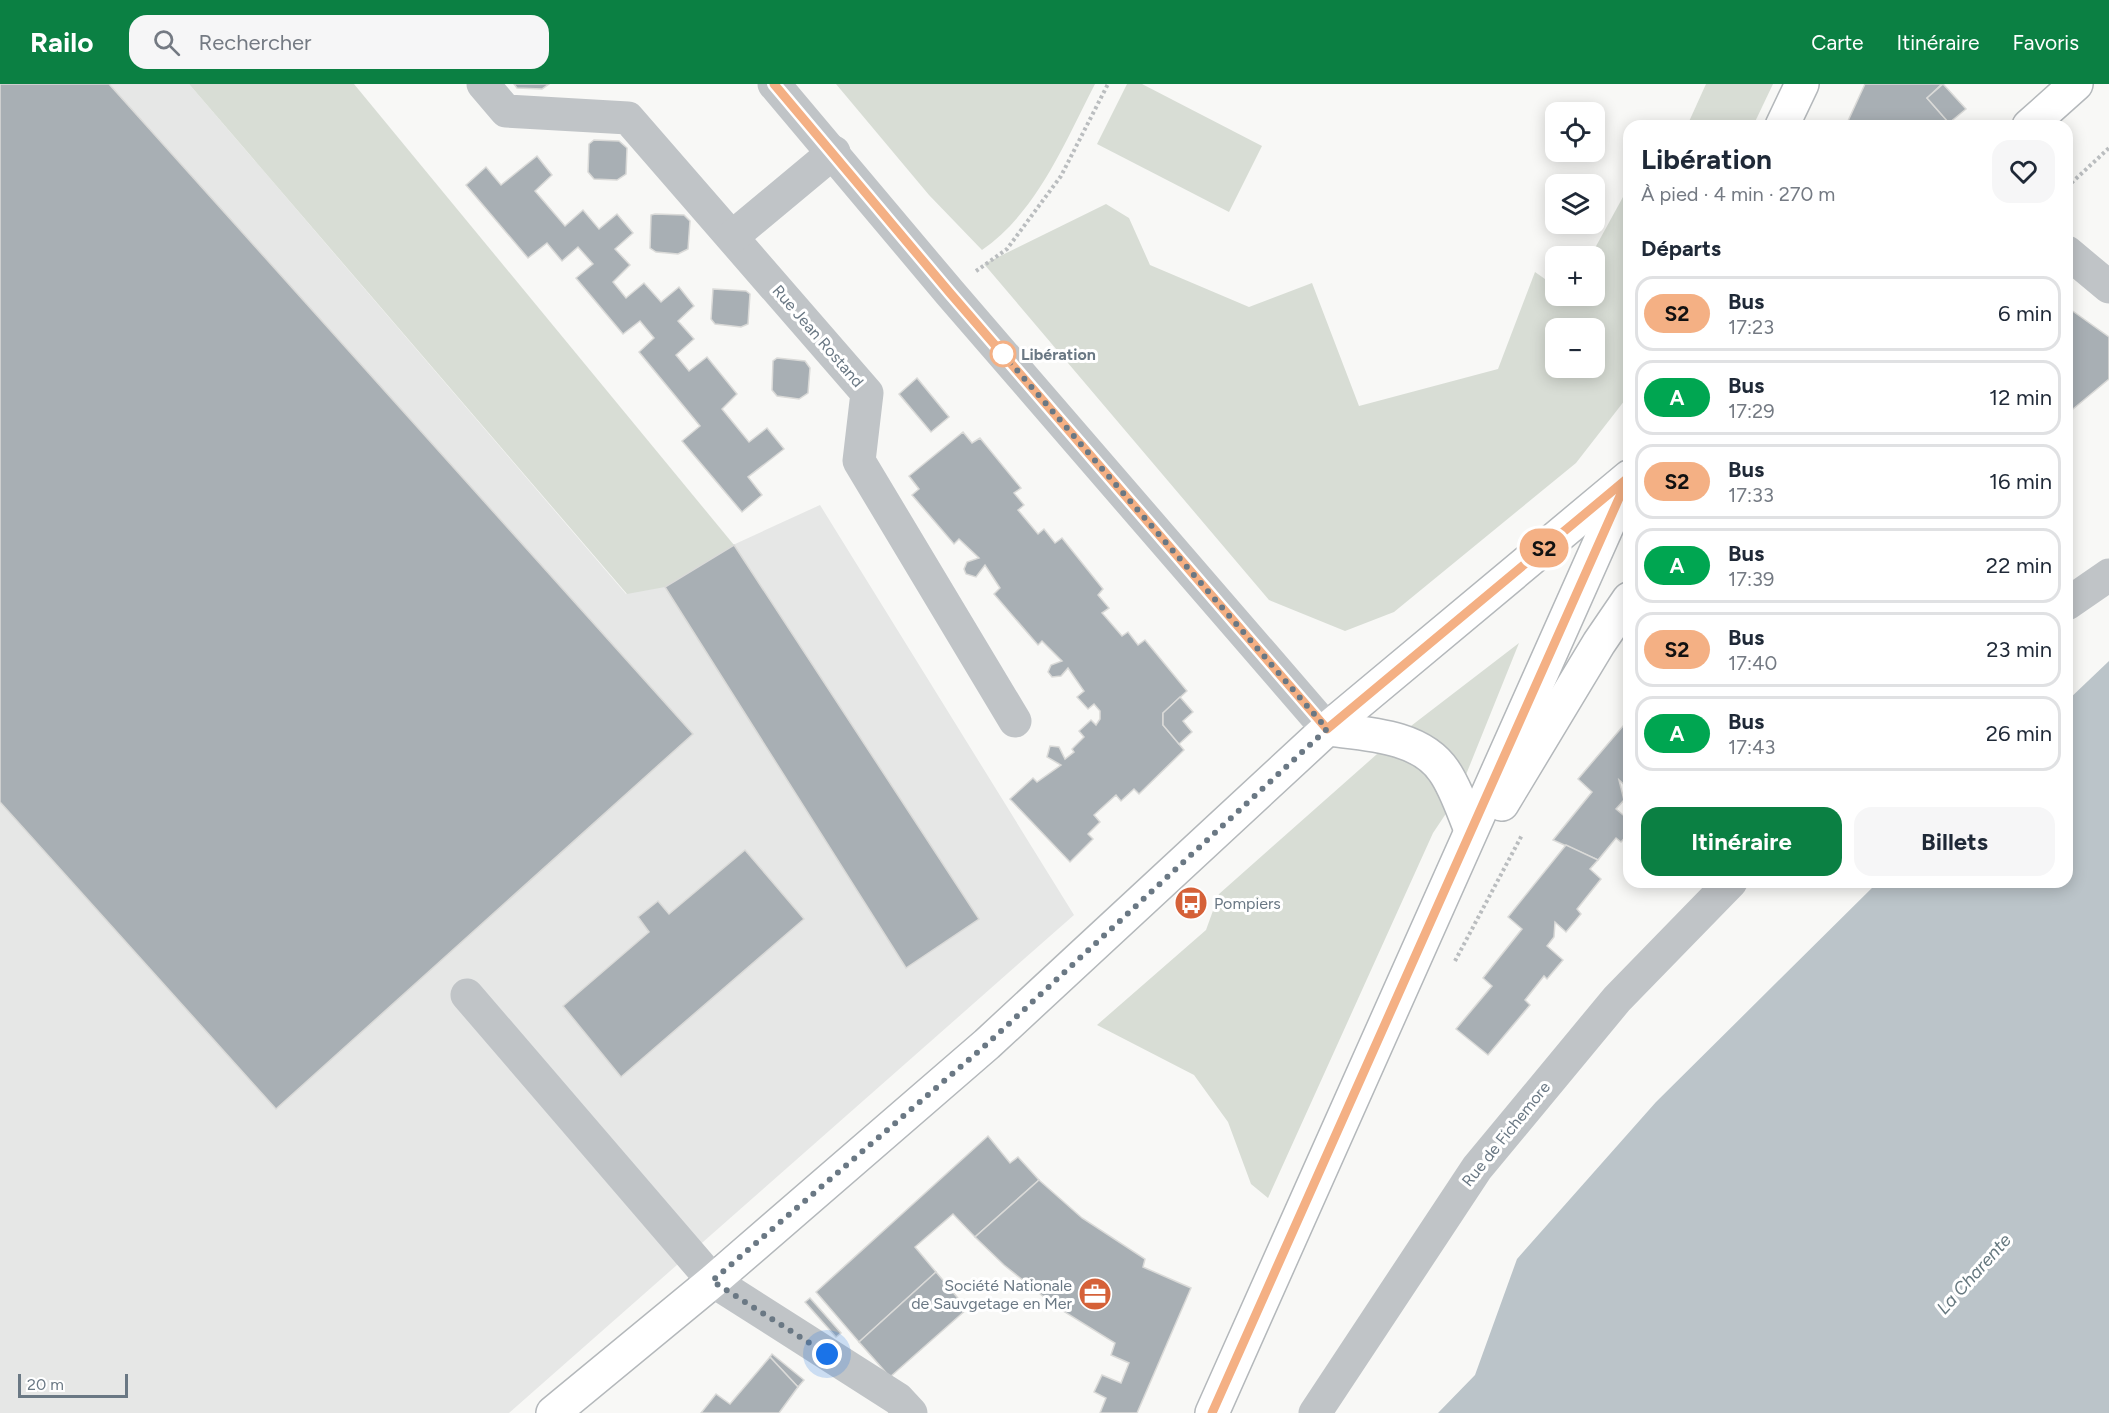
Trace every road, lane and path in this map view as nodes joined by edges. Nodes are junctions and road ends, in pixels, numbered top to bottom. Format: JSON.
{"nodes":[{"id":1,"x":483,"y":84,"type":"edge"},
{"id":2,"x":774,"y":84,"type":"edge"},
{"id":3,"x":1108,"y":84,"type":"edge"},
{"id":4,"x":1802,"y":84,"type":"edge"},
{"id":5,"x":2076,"y":84,"type":"edge"},
{"id":6,"x":1785,"y":120,"type":"edge"},
{"id":7,"x":2036,"y":120,"type":"edge"},
{"id":8,"x":2109,"y":148,"type":"edge"},
{"id":9,"x":834,"y":152,"type":"junction"},
{"id":10,"x":2073,"y":181,"type":"edge"},
{"id":11,"x":732,"y":237,"type":"junction"},
{"id":12,"x":2073,"y":257,"type":"edge"},
{"id":13,"x":2109,"y":287,"type":"edge"},
{"id":14,"x":950,"y":293,"type":"junction"},
{"id":15,"x":1623,"y":482,"type":"edge"},
{"id":16,"x":1623,"y":490,"type":"edge"},
{"id":17,"x":2109,"y":575,"type":"edge"},
{"id":18,"x":2073,"y":600,"type":"edge"},
{"id":19,"x":1623,"y":608,"type":"edge"},
{"id":20,"x":1015,"y":721,"type":"dead end"},
{"id":21,"x":1327,"y":729,"type":"junction"},
{"id":22,"x":1472,"y":830,"type":"junction"},
{"id":23,"x":1522,"y":833,"type":"dead end"},
{"id":24,"x":1725,"y":888,"type":"edge"},
{"id":25,"x":1428,"y":929,"type":"junction"},
{"id":26,"x":1452,"y":967,"type":"dead end"},
{"id":27,"x":467,"y":995,"type":"dead end"},
{"id":28,"x":712,"y":1281,"type":"junction"},
{"id":29,"x":553,"y":1413,"type":"edge"},
{"id":30,"x":911,"y":1413,"type":"edge"},
{"id":31,"x":1212,"y":1413,"type":"edge"},
{"id":32,"x":1315,"y":1413,"type":"edge"}],
"edges":[{"from":1,"to":11,"type":"street","name":"Rue Jean Rostand"},
{"from":2,"to":9,"type":"street"},
{"from":3,"to":14,"type":"path"},
{"from":4,"to":6,"type":"main road"},
{"from":5,"to":7,"type":"main road"},
{"from":8,"to":10,"type":"path"},
{"from":9,"to":11,"type":"street"},
{"from":9,"to":14,"type":"street"},
{"from":11,"to":20,"type":"street","name":"Rue Jean Rostand"},
{"from":12,"to":13,"type":"street"},
{"from":14,"to":21,"type":"street"},
{"from":15,"to":21,"type":"main road"},
{"from":16,"to":22,"type":"main road"},
{"from":17,"to":18,"type":"street"},
{"from":19,"to":25,"type":"main road"},
{"from":21,"to":22,"type":"main road"},
{"from":21,"to":28,"type":"main road"},
{"from":22,"to":25,"type":"main road"},
{"from":23,"to":26,"type":"path"},
{"from":24,"to":32,"type":"street","name":"Rue de Fichemore"},
{"from":25,"to":31,"type":"main road"},
{"from":27,"to":28,"type":"street"},
{"from":28,"to":29,"type":"main road"},
{"from":28,"to":30,"type":"street"}]}
